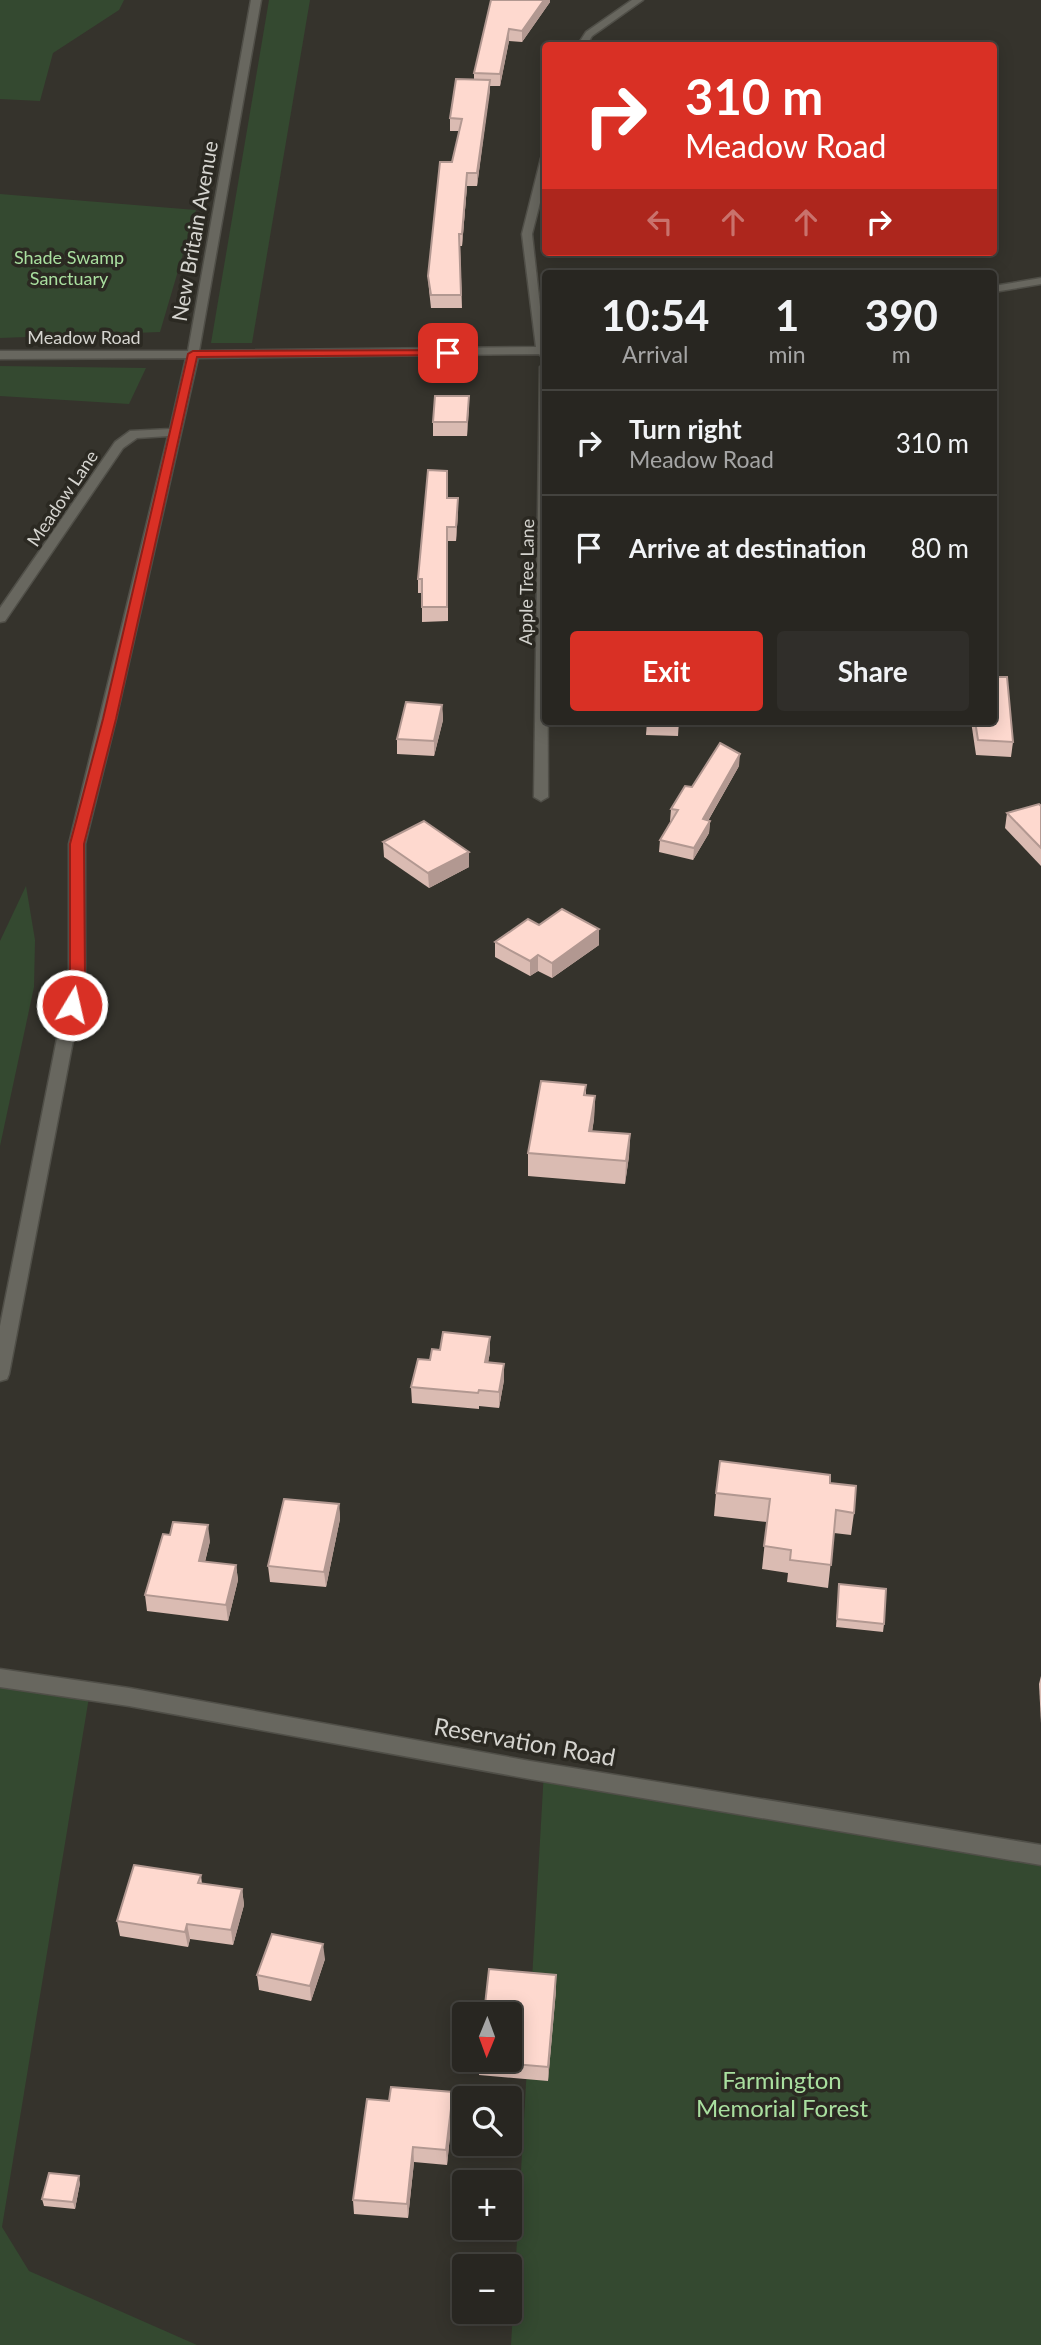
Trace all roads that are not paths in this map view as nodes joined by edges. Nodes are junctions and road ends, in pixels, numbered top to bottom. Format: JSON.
{"nodes":[{"id":1,"x":256,"y":0,"type":"edge"},
{"id":2,"x":638,"y":0,"type":"edge"},
{"id":3,"x":584,"y":42,"type":"edge"},
{"id":4,"x":542,"y":174,"type":"edge"},
{"id":5,"x":1041,"y":281,"type":"edge"},
{"id":6,"x":997,"y":288,"type":"edge"},
{"id":7,"x":542,"y":346,"type":"edge"},
{"id":8,"x":542,"y":352,"type":"edge"},
{"id":9,"x":193,"y":354,"type":"junction"},
{"id":10,"x":0,"y":355,"type":"edge"},
{"id":11,"x":174,"y":432,"type":"junction"},
{"id":12,"x":0,"y":618,"type":"edge"},
{"id":13,"x":542,"y":711,"type":"edge"},
{"id":14,"x":541,"y":797,"type":"dead end"},
{"id":15,"x":0,"y":1374,"type":"edge"},
{"id":16,"x":0,"y":1678,"type":"edge"},
{"id":17,"x":1041,"y":1855,"type":"edge"}],
"edges":[{"from":1,"to":9,"type":"street","name":"New Britain Avenue"},
{"from":2,"to":3,"type":"street"},
{"from":4,"to":7,"type":"street"},
{"from":5,"to":6,"type":"street"},
{"from":8,"to":9,"type":"street","name":"Meadow Road"},
{"from":9,"to":10,"type":"street","name":"Meadow Road"},
{"from":9,"to":11,"type":"street","name":"New Britain Avenue"},
{"from":11,"to":12,"type":"street","name":"Meadow Lane"},
{"from":11,"to":15,"type":"street","name":"New Britain Avenue"},
{"from":13,"to":14,"type":"street","name":"Apple Tree Lane"},
{"from":16,"to":17,"type":"street","name":"Reservation Road"}]}
